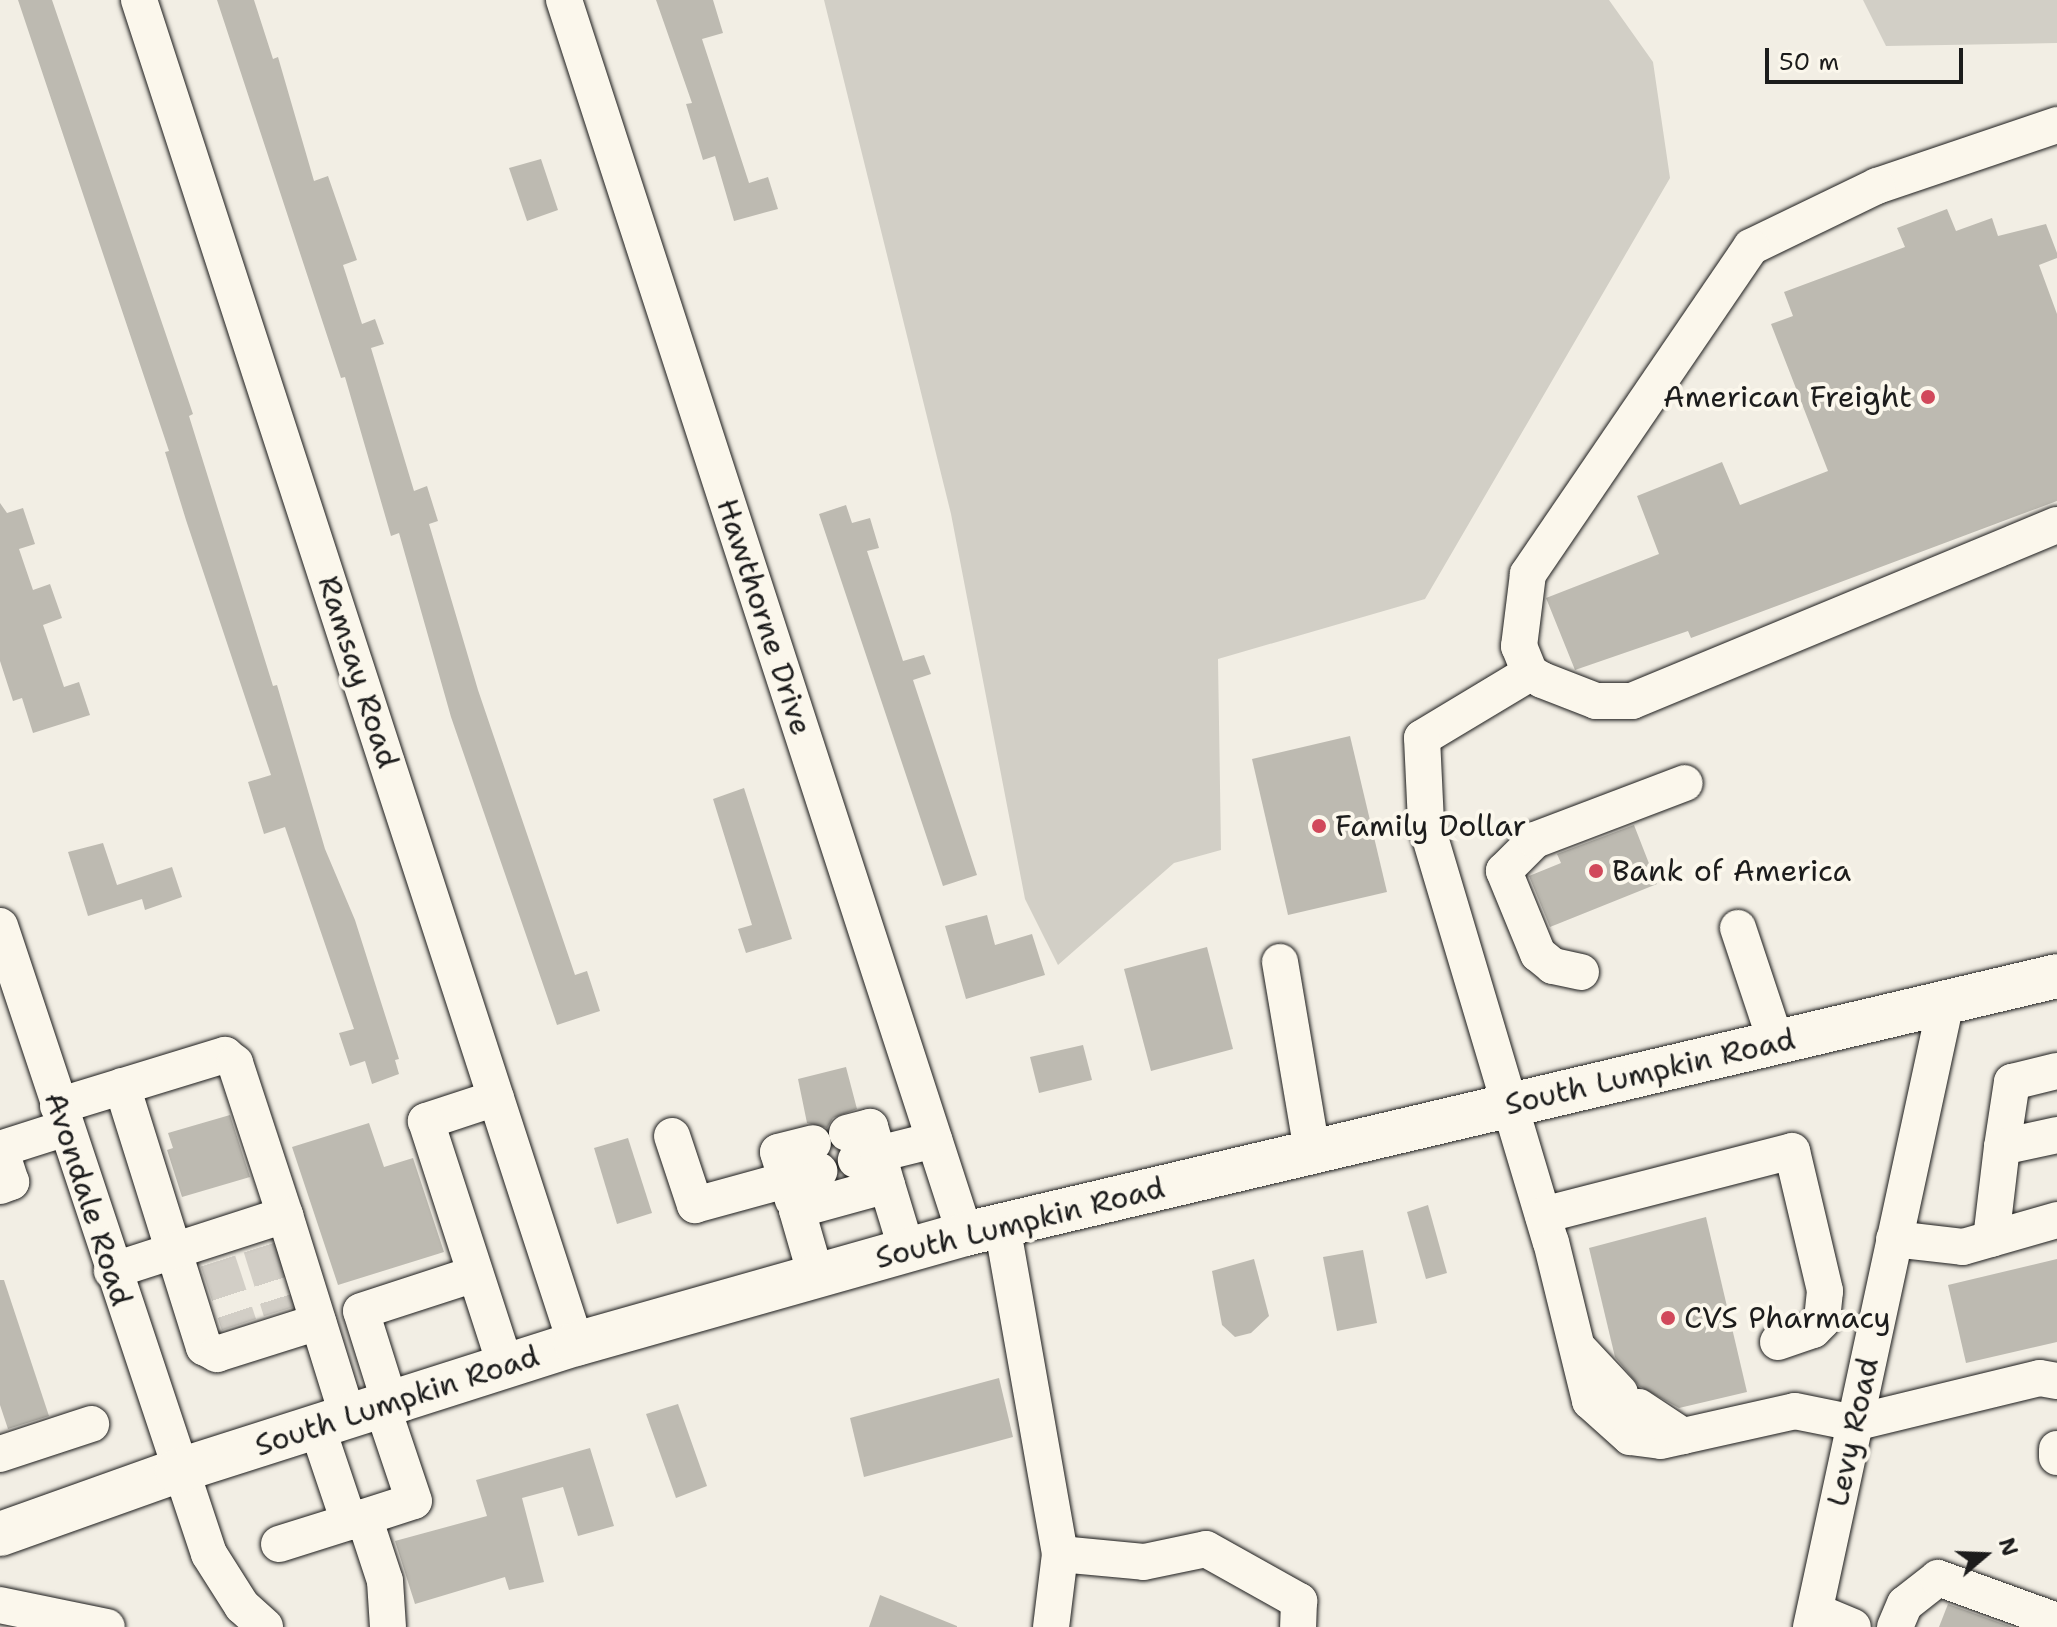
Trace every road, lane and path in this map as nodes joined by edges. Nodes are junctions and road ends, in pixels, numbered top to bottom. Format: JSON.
{"nodes":[{"id":1,"x":139,"y":0,"type":"edge"},
{"id":2,"x":564,"y":0,"type":"edge"},
{"id":3,"x":2057,"y":125,"type":"edge"},
{"id":4,"x":2057,"y":525,"type":"edge"},
{"id":5,"x":1530,"y":673,"type":"junction"},
{"id":6,"x":1685,"y":783,"type":"dead end"},
{"id":7,"x":0,"y":926,"type":"edge"},
{"id":8,"x":1738,"y":928,"type":"dead end"},
{"id":9,"x":1280,"y":962,"type":"dead end"},
{"id":10,"x":1581,"y":972,"type":"dead end"},
{"id":11,"x":2057,"y":976,"type":"edge"},
{"id":12,"x":1946,"y":1002,"type":"junction"},
{"id":13,"x":15,"y":1021,"type":"edge"},
{"id":14,"x":1776,"y":1042,"type":"junction"},
{"id":15,"x":2057,"y":1071,"type":"edge"},
{"id":16,"x":122,"y":1086,"type":"junction"},
{"id":17,"x":496,"y":1098,"type":"junction"},
{"id":18,"x":1509,"y":1105,"type":"junction"},
{"id":19,"x":62,"y":1117,"type":"junction"},
{"id":20,"x":2057,"y":1135,"type":"edge"},
{"id":21,"x":672,"y":1136,"type":"dead end"},
{"id":22,"x":934,"y":1140,"type":"junction"},
{"id":23,"x":2002,"y":1147,"type":"junction"},
{"id":24,"x":1312,"y":1152,"type":"junction"},
{"id":25,"x":866,"y":1158,"type":"junction"},
{"id":26,"x":3,"y":1167,"type":"edge"},
{"id":27,"x":804,"y":1176,"type":"junction"},
{"id":28,"x":1543,"y":1215,"type":"junction"},
{"id":29,"x":2057,"y":1220,"type":"edge"},
{"id":30,"x":267,"y":1229,"type":"junction"},
{"id":31,"x":983,"y":1230,"type":"junction"},
{"id":32,"x":1894,"y":1239,"type":"junction"},
{"id":33,"x":1991,"y":1239,"type":"junction"},
{"id":34,"x":172,"y":1251,"type":"junction"},
{"id":35,"x":907,"y":1251,"type":"junction"},
{"id":36,"x":112,"y":1271,"type":"junction"},
{"id":37,"x":475,"y":1274,"type":"junction"},
{"id":38,"x":816,"y":1276,"type":"junction"},
{"id":39,"x":296,"y":1322,"type":"junction"},
{"id":40,"x":1778,"y":1342,"type":"dead end"},
{"id":41,"x":576,"y":1344,"type":"junction"},
{"id":42,"x":1579,"y":1359,"type":"junction"},
{"id":43,"x":506,"y":1367,"type":"junction"},
{"id":44,"x":2057,"y":1381,"type":"edge"},
{"id":45,"x":360,"y":1413,"type":"junction"},
{"id":46,"x":1854,"y":1423,"type":"junction"},
{"id":47,"x":91,"y":1424,"type":"dead end"},
{"id":48,"x":1672,"y":1439,"type":"junction"},
{"id":49,"x":2057,"y":1449,"type":"edge"},
{"id":50,"x":0,"y":1454,"type":"edge"},
{"id":51,"x":2057,"y":1457,"type":"edge"},
{"id":52,"x":177,"y":1471,"type":"junction"},
{"id":53,"x":357,"y":1520,"type":"junction"},
{"id":54,"x":0,"y":1534,"type":"edge"},
{"id":55,"x":279,"y":1544,"type":"dead end"},
{"id":56,"x":1060,"y":1554,"type":"junction"},
{"id":57,"x":1954,"y":1582,"type":"junction"},
{"id":58,"x":0,"y":1605,"type":"edge"},
{"id":59,"x":1813,"y":1619,"type":"edge"},
{"id":60,"x":2057,"y":1621,"type":"edge"},
{"id":61,"x":107,"y":1627,"type":"edge"},
{"id":62,"x":265,"y":1627,"type":"edge"},
{"id":63,"x":388,"y":1627,"type":"edge"},
{"id":64,"x":1051,"y":1627,"type":"edge"},
{"id":65,"x":1298,"y":1627,"type":"edge"},
{"id":66,"x":1853,"y":1627,"type":"edge"},
{"id":67,"x":1895,"y":1627,"type":"edge"},
{"id":68,"x":1913,"y":1627,"type":"edge"}],
"edges":[{"from":1,"to":17,"type":"street","name":"Ramsay Road"},
{"from":2,"to":22,"type":"street","name":"Hawthorne Drive"},
{"from":3,"to":5,"type":"street"},
{"from":4,"to":5,"type":"street"},
{"from":5,"to":18,"type":"street"},
{"from":6,"to":10,"type":"street"},
{"from":7,"to":13,"type":"street","name":"Avondale Road"},
{"from":8,"to":14,"type":"street"},
{"from":9,"to":24,"type":"street"},
{"from":11,"to":12,"type":"main road","name":"South Lumpkin Road"},
{"from":12,"to":14,"type":"main road","name":"South Lumpkin Road"},
{"from":12,"to":32,"type":"street","name":"Levy Road"},
{"from":13,"to":19,"type":"street","name":"Avondale Road"},
{"from":14,"to":18,"type":"main road","name":"South Lumpkin Road"},
{"from":15,"to":23,"type":"street"},
{"from":16,"to":19,"type":"street"},
{"from":16,"to":30,"type":"street"},
{"from":16,"to":34,"type":"street"},
{"from":17,"to":37,"type":"street"},
{"from":17,"to":41,"type":"street","name":"Ramsay Road"},
{"from":18,"to":24,"type":"main road","name":"South Lumpkin Road"},
{"from":18,"to":28,"type":"street"},
{"from":19,"to":26,"type":"street"},
{"from":19,"to":36,"type":"street","name":"Avondale Road"},
{"from":20,"to":23,"type":"street"},
{"from":21,"to":27,"type":"street"},
{"from":22,"to":25,"type":"street"},
{"from":22,"to":31,"type":"street","name":"Hawthorne Drive"},
{"from":23,"to":33,"type":"street"},
{"from":24,"to":31,"type":"main road","name":"South Lumpkin Road"},
{"from":25,"to":27,"type":"street"},
{"from":25,"to":35,"type":"street"},
{"from":27,"to":38,"type":"street"},
{"from":28,"to":40,"type":"street"},
{"from":28,"to":42,"type":"street"},
{"from":29,"to":33,"type":"street"},
{"from":30,"to":34,"type":"street"},
{"from":30,"to":39,"type":"street"},
{"from":31,"to":35,"type":"main road","name":"South Lumpkin Road"},
{"from":31,"to":56,"type":"street","name":"Hawthorne Drive"},
{"from":32,"to":33,"type":"street"},
{"from":32,"to":46,"type":"street","name":"Levy Road"},
{"from":34,"to":36,"type":"street"},
{"from":34,"to":39,"type":"street"},
{"from":35,"to":38,"type":"main road","name":"South Lumpkin Road"},
{"from":36,"to":52,"type":"street","name":"Avondale Road"},
{"from":37,"to":43,"type":"street"},
{"from":37,"to":45,"type":"street"},
{"from":38,"to":41,"type":"main road","name":"South Lumpkin Road"},
{"from":39,"to":45,"type":"street"},
{"from":41,"to":43,"type":"main road","name":"South Lumpkin Road"},
{"from":42,"to":48,"type":"street"},
{"from":42,"to":48,"type":"street"},
{"from":43,"to":45,"type":"main road","name":"South Lumpkin Road"},
{"from":44,"to":46,"type":"street"},
{"from":45,"to":52,"type":"main road","name":"South Lumpkin Road"},
{"from":45,"to":53,"type":"street"},
{"from":45,"to":53,"type":"street"},
{"from":46,"to":48,"type":"street"},
{"from":46,"to":59,"type":"street","name":"Levy Road"},
{"from":47,"to":50,"type":"street"},
{"from":49,"to":51,"type":"street"},
{"from":52,"to":54,"type":"main road","name":"South Lumpkin Road"},
{"from":52,"to":62,"type":"street","name":"Avondale Road"},
{"from":53,"to":55,"type":"street"},
{"from":53,"to":63,"type":"street"},
{"from":56,"to":64,"type":"street","name":"Hawthorne Drive"},
{"from":56,"to":65,"type":"street"},
{"from":57,"to":60,"type":"street"},
{"from":57,"to":67,"type":"street"},
{"from":57,"to":68,"type":"street"},
{"from":58,"to":61,"type":"street"},
{"from":59,"to":66,"type":"street"}]}
